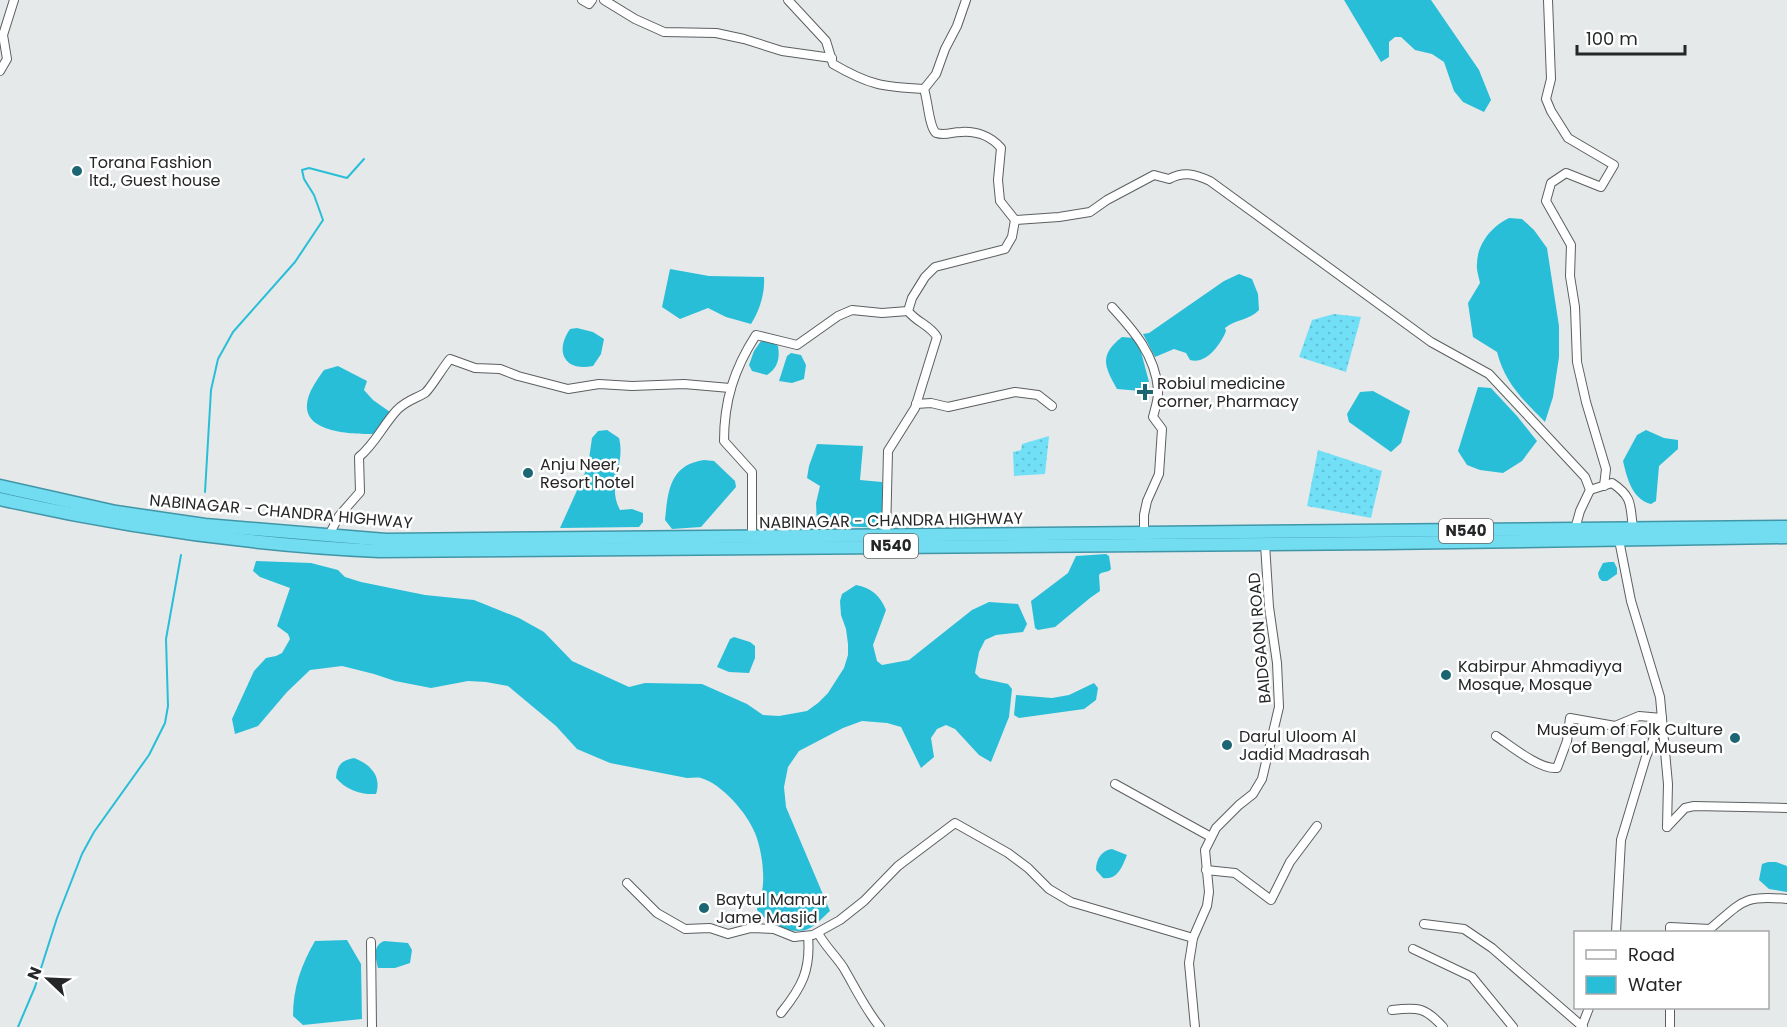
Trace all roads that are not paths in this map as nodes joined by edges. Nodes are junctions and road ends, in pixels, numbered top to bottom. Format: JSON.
{"nodes":[{"id":1,"x":14,"y":0,"type":"edge"},
{"id":2,"x":582,"y":0,"type":"edge"},
{"id":3,"x":592,"y":0,"type":"edge"},
{"id":4,"x":604,"y":0,"type":"edge"},
{"id":5,"x":788,"y":0,"type":"edge"},
{"id":6,"x":966,"y":0,"type":"edge"},
{"id":7,"x":1548,"y":0,"type":"edge"},
{"id":8,"x":2,"y":35,"type":"edge"},
{"id":9,"x":832,"y":58,"type":"junction"},
{"id":10,"x":0,"y":71,"type":"edge"},
{"id":11,"x":924,"y":89,"type":"junction"},
{"id":12,"x":1015,"y":220,"type":"junction"},
{"id":13,"x":1112,"y":307,"type":"dead end"},
{"id":14,"x":908,"y":311,"type":"junction"},
{"id":15,"x":730,"y":388,"type":"junction"},
{"id":16,"x":916,"y":404,"type":"junction"},
{"id":17,"x":1052,"y":406,"type":"dead end"},
{"id":18,"x":0,"y":486,"type":"edge"},
{"id":19,"x":1604,"y":486,"type":"junction"},
{"id":20,"x":1590,"y":490,"type":"junction"},
{"id":21,"x":0,"y":499,"type":"edge"},
{"id":22,"x":1787,"y":527,"type":"edge"},
{"id":23,"x":1633,"y":529,"type":"junction"},
{"id":24,"x":1575,"y":530,"type":"junction"},
{"id":25,"x":1144,"y":534,"type":"junction"},
{"id":26,"x":329,"y":535,"type":"junction"},
{"id":27,"x":886,"y":536,"type":"junction"},
{"id":28,"x":1787,"y":537,"type":"edge"},
{"id":29,"x":752,"y":538,"type":"junction"},
{"id":30,"x":1619,"y":540,"type":"junction"},
{"id":31,"x":1265,"y":544,"type":"junction"},
{"id":32,"x":1662,"y":718,"type":"junction"},
{"id":33,"x":1496,"y":736,"type":"dead end"},
{"id":34,"x":1115,"y":784,"type":"dead end"},
{"id":35,"x":1787,"y":808,"type":"edge"},
{"id":36,"x":1317,"y":826,"type":"dead end"},
{"id":37,"x":1212,"y":837,"type":"junction"},
{"id":38,"x":1206,"y":870,"type":"junction"},
{"id":39,"x":627,"y":883,"type":"dead end"},
{"id":40,"x":1787,"y":898,"type":"edge"},
{"id":41,"x":1424,"y":924,"type":"dead end"},
{"id":42,"x":1616,"y":931,"type":"edge"},
{"id":43,"x":1670,"y":931,"type":"edge"},
{"id":44,"x":818,"y":933,"type":"junction"},
{"id":45,"x":808,"y":936,"type":"junction"},
{"id":46,"x":1193,"y":938,"type":"junction"},
{"id":47,"x":371,"y":942,"type":"dead end"},
{"id":48,"x":1413,"y":949,"type":"dead end"},
{"id":49,"x":1589,"y":1009,"type":"edge"},
{"id":50,"x":1670,"y":1009,"type":"edge"},
{"id":51,"x":1392,"y":1010,"type":"dead end"},
{"id":52,"x":781,"y":1013,"type":"dead end"},
{"id":53,"x":372,"y":1027,"type":"edge"},
{"id":54,"x":880,"y":1027,"type":"edge"},
{"id":55,"x":1195,"y":1027,"type":"edge"},
{"id":56,"x":1443,"y":1027,"type":"edge"},
{"id":57,"x":1513,"y":1027,"type":"edge"},
{"id":58,"x":1583,"y":1027,"type":"edge"},
{"id":59,"x":1670,"y":1027,"type":"edge"}],
"edges":[{"from":1,"to":8,"type":"street"},
{"from":2,"to":3,"type":"street"},
{"from":4,"to":9,"type":"street"},
{"from":5,"to":9,"type":"street"},
{"from":6,"to":11,"type":"street"},
{"from":7,"to":19,"type":"street"},
{"from":8,"to":10,"type":"street"},
{"from":9,"to":11,"type":"street"},
{"from":11,"to":12,"type":"street"},
{"from":12,"to":14,"type":"street"},
{"from":12,"to":20,"type":"street"},
{"from":13,"to":25,"type":"street"},
{"from":14,"to":15,"type":"street"},
{"from":14,"to":16,"type":"street"},
{"from":15,"to":26,"type":"street"},
{"from":15,"to":29,"type":"street"},
{"from":16,"to":17,"type":"street"},
{"from":16,"to":27,"type":"street"},
{"from":18,"to":26,"type":"highway","name":"NABINAGAR - CHANDRA HIGHWAY","number":"N540"},
{"from":19,"to":20,"type":"street"},
{"from":19,"to":23,"type":"street"},
{"from":20,"to":24,"type":"street"},
{"from":21,"to":31,"type":"highway","name":"NABINAGAR - CHANDRA HIGHWAY","number":"N540"},
{"from":22,"to":23,"type":"highway","name":"NABINAGAR - CHANDRA HIGHWAY","number":"N540"},
{"from":23,"to":24,"type":"highway","name":"NABINAGAR - CHANDRA HIGHWAY","number":"N540"},
{"from":24,"to":25,"type":"highway","name":"NABINAGAR - CHANDRA HIGHWAY","number":"N540"},
{"from":25,"to":27,"type":"highway","name":"NABINAGAR - CHANDRA HIGHWAY","number":"N540"},
{"from":26,"to":29,"type":"highway","name":"NABINAGAR - CHANDRA HIGHWAY","number":"N540"},
{"from":27,"to":29,"type":"highway","name":"NABINAGAR - CHANDRA HIGHWAY","number":"N540"},
{"from":28,"to":30,"type":"highway","name":"NABINAGAR - CHANDRA HIGHWAY","number":"N540"},
{"from":30,"to":31,"type":"highway","name":"NABINAGAR - CHANDRA HIGHWAY","number":"N540"},
{"from":30,"to":32,"type":"street"},
{"from":31,"to":37,"type":"street","name":"BAIDGAON ROAD"},
{"from":32,"to":33,"type":"street"},
{"from":32,"to":35,"type":"street"},
{"from":32,"to":42,"type":"street"},
{"from":34,"to":37,"type":"street"},
{"from":36,"to":38,"type":"street"},
{"from":37,"to":38,"type":"street","name":"BAIDGAON ROAD"},
{"from":38,"to":46,"type":"street","name":"BAIDGAON ROAD"},
{"from":39,"to":45,"type":"street"},
{"from":40,"to":43,"type":"street"},
{"from":41,"to":58,"type":"street"},
{"from":44,"to":45,"type":"street"},
{"from":44,"to":46,"type":"street"},
{"from":44,"to":54,"type":"street"},
{"from":45,"to":52,"type":"street"},
{"from":46,"to":55,"type":"street","name":"BAIDGAON ROAD"},
{"from":47,"to":53,"type":"street"},
{"from":48,"to":57,"type":"street"},
{"from":49,"to":58,"type":"street"},
{"from":50,"to":59,"type":"street"},
{"from":51,"to":56,"type":"street"}]}
